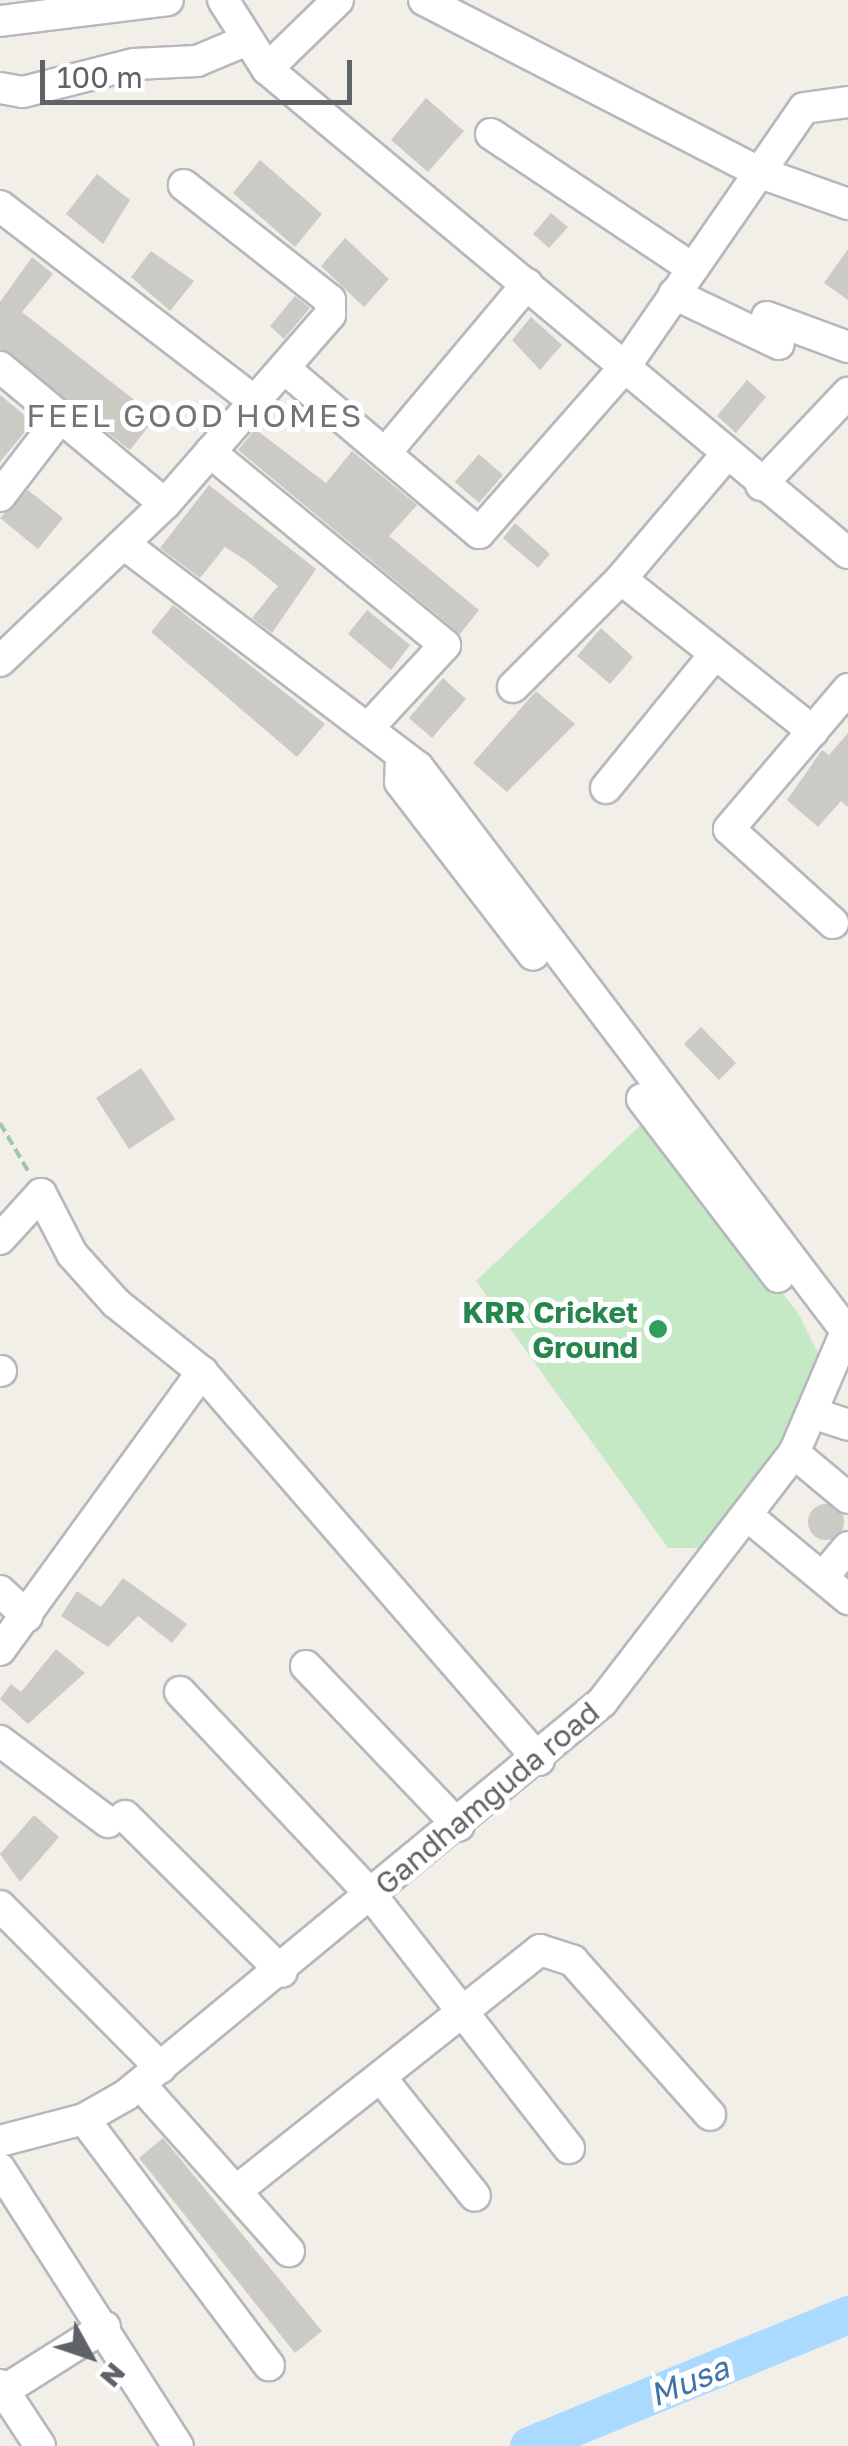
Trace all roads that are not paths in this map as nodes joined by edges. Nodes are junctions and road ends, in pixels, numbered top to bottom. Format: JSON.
{"nodes":[{"id":1,"x":168,"y":0,"type":"edge"},
{"id":2,"x":338,"y":0,"type":"edge"},
{"id":3,"x":424,"y":0,"type":"edge"},
{"id":4,"x":67,"y":7,"type":"edge"},
{"id":5,"x":240,"y":15,"type":"edge"},
{"id":6,"x":0,"y":22,"type":"edge"},
{"id":7,"x":268,"y":70,"type":"junction"},
{"id":8,"x":0,"y":88,"type":"edge"},
{"id":9,"x":848,"y":102,"type":"edge"},
{"id":10,"x":491,"y":134,"type":"dead end"},
{"id":11,"x":758,"y":172,"type":"junction"},
{"id":12,"x":184,"y":184,"type":"dead end"},
{"id":13,"x":848,"y":204,"type":"edge"},
{"id":14,"x":0,"y":206,"type":"edge"},
{"id":15,"x":692,"y":268,"type":"junction"},
{"id":16,"x":528,"y":284,"type":"junction"},
{"id":17,"x":674,"y":294,"type":"junction"},
{"id":18,"x":848,"y":347,"type":"edge"},
{"id":19,"x":0,"y":366,"type":"edge"},
{"id":20,"x":624,"y":368,"type":"junction"},
{"id":21,"x":285,"y":369,"type":"junction"},
{"id":22,"x":848,"y":393,"type":"edge"},
{"id":23,"x":255,"y":402,"type":"junction"},
{"id":24,"x":59,"y":419,"type":"junction"},
{"id":25,"x":210,"y":452,"type":"junction"},
{"id":26,"x":387,"y":452,"type":"junction"},
{"id":27,"x":726,"y":455,"type":"junction"},
{"id":28,"x":762,"y":485,"type":"junction"},
{"id":29,"x":0,"y":496,"type":"edge"},
{"id":30,"x":165,"y":504,"type":"junction"},
{"id":31,"x":124,"y":544,"type":"junction"},
{"id":32,"x":848,"y":553,"type":"edge"},
{"id":33,"x":621,"y":580,"type":"junction"},
{"id":34,"x":714,"y":654,"type":"junction"},
{"id":35,"x":0,"y":661,"type":"edge"},
{"id":36,"x":513,"y":686,"type":"dead end"},
{"id":37,"x":848,"y":689,"type":"edge"},
{"id":38,"x":372,"y":725,"type":"junction"},
{"id":39,"x":813,"y":731,"type":"junction"},
{"id":40,"x":606,"y":788,"type":"dead end"},
{"id":41,"x":843,"y":921,"type":"edge"},
{"id":42,"x":0,"y":1239,"type":"edge"},
{"id":43,"x":844,"y":1337,"type":"edge"},
{"id":44,"x":202,"y":1372,"type":"junction"},
{"id":45,"x":815,"y":1414,"type":"junction"},
{"id":46,"x":848,"y":1425,"type":"edge"},
{"id":47,"x":794,"y":1453,"type":"junction"},
{"id":48,"x":848,"y":1498,"type":"edge"},
{"id":49,"x":749,"y":1517,"type":"junction"},
{"id":50,"x":848,"y":1547,"type":"edge"},
{"id":51,"x":823,"y":1577,"type":"junction"},
{"id":52,"x":0,"y":1591,"type":"edge"},
{"id":53,"x":848,"y":1599,"type":"edge"},
{"id":54,"x":27,"y":1616,"type":"junction"},
{"id":55,"x":0,"y":1650,"type":"edge"},
{"id":56,"x":306,"y":1666,"type":"dead end"},
{"id":57,"x":180,"y":1692,"type":"dead end"},
{"id":58,"x":0,"y":1741,"type":"edge"},
{"id":59,"x":540,"y":1760,"type":"junction"},
{"id":60,"x":459,"y":1826,"type":"junction"},
{"id":61,"x":372,"y":1896,"type":"junction"},
{"id":62,"x":0,"y":1906,"type":"edge"},
{"id":63,"x":282,"y":1972,"type":"junction"},
{"id":64,"x":458,"y":2008,"type":"junction"},
{"id":65,"x":150,"y":2076,"type":"junction"},
{"id":66,"x":382,"y":2079,"type":"junction"},
{"id":67,"x":710,"y":2115,"type":"dead end"},
{"id":68,"x":84,"y":2119,"type":"junction"},
{"id":69,"x":0,"y":2141,"type":"edge"},
{"id":70,"x":569,"y":2148,"type":"dead end"},
{"id":71,"x":0,"y":2169,"type":"edge"},
{"id":72,"x":236,"y":2191,"type":"junction"},
{"id":73,"x":476,"y":2196,"type":"dead end"},
{"id":74,"x":289,"y":2251,"type":"dead end"},
{"id":75,"x":105,"y":2327,"type":"junction"},
{"id":76,"x":269,"y":2365,"type":"dead end"},
{"id":77,"x":1,"y":2390,"type":"edge"},
{"id":78,"x":40,"y":2446,"type":"edge"},
{"id":79,"x":178,"y":2446,"type":"edge"}],
"edges":[{"from":1,"to":4,"type":"street"},
{"from":2,"to":7,"type":"street"},
{"from":3,"to":11,"type":"street"},
{"from":4,"to":6,"type":"street"},
{"from":5,"to":7,"type":"street"},
{"from":5,"to":8,"type":"street"},
{"from":7,"to":16,"type":"street"},
{"from":9,"to":11,"type":"street"},
{"from":10,"to":15,"type":"street"},
{"from":11,"to":13,"type":"street"},
{"from":11,"to":15,"type":"street"},
{"from":12,"to":21,"type":"street"},
{"from":14,"to":23,"type":"street"},
{"from":15,"to":17,"type":"street"},
{"from":16,"to":20,"type":"street"},
{"from":16,"to":26,"type":"street"},
{"from":17,"to":18,"type":"street"},
{"from":17,"to":20,"type":"street"},
{"from":19,"to":24,"type":"street"},
{"from":20,"to":26,"type":"street"},
{"from":20,"to":27,"type":"street"},
{"from":21,"to":23,"type":"street"},
{"from":21,"to":26,"type":"street"},
{"from":22,"to":28,"type":"street"},
{"from":23,"to":25,"type":"street"},
{"from":24,"to":29,"type":"street"},
{"from":24,"to":30,"type":"street"},
{"from":25,"to":30,"type":"street"},
{"from":25,"to":38,"type":"street"},
{"from":27,"to":28,"type":"street"},
{"from":27,"to":33,"type":"street"},
{"from":28,"to":32,"type":"street"},
{"from":30,"to":31,"type":"street"},
{"from":31,"to":35,"type":"street"},
{"from":31,"to":38,"type":"street"},
{"from":33,"to":34,"type":"street"},
{"from":33,"to":36,"type":"street"},
{"from":34,"to":39,"type":"street"},
{"from":34,"to":40,"type":"street"},
{"from":37,"to":39,"type":"street"},
{"from":38,"to":43,"type":"street"},
{"from":39,"to":41,"type":"street"},
{"from":42,"to":44,"type":"street"},
{"from":43,"to":45,"type":"street","name":"Gandhamguda road"},
{"from":44,"to":54,"type":"street"},
{"from":44,"to":59,"type":"street"},
{"from":45,"to":46,"type":"street"},
{"from":45,"to":47,"type":"street","name":"Gandhamguda road"},
{"from":47,"to":48,"type":"street"},
{"from":47,"to":49,"type":"street","name":"Gandhamguda road"},
{"from":49,"to":51,"type":"street"},
{"from":49,"to":59,"type":"street","name":"Gandhamguda road"},
{"from":50,"to":51,"type":"street"},
{"from":51,"to":53,"type":"street"},
{"from":52,"to":54,"type":"street"},
{"from":54,"to":55,"type":"street"},
{"from":56,"to":60,"type":"street"},
{"from":57,"to":61,"type":"street"},
{"from":58,"to":63,"type":"street"},
{"from":59,"to":60,"type":"street","name":"Gandhamguda road"},
{"from":60,"to":61,"type":"street","name":"Gandhamguda road"},
{"from":61,"to":63,"type":"street","name":"Gandhamguda road"},
{"from":61,"to":64,"type":"street"},
{"from":62,"to":65,"type":"street"},
{"from":63,"to":65,"type":"street","name":"Gandhamguda road"},
{"from":64,"to":66,"type":"street"},
{"from":64,"to":67,"type":"street"},
{"from":64,"to":70,"type":"street"},
{"from":65,"to":68,"type":"street","name":"Gandhamguda road"},
{"from":65,"to":72,"type":"street"},
{"from":66,"to":72,"type":"street"},
{"from":66,"to":73,"type":"street"},
{"from":68,"to":69,"type":"street","name":"Gandhamguda road"},
{"from":68,"to":76,"type":"street"},
{"from":71,"to":75,"type":"street"},
{"from":72,"to":74,"type":"street"},
{"from":75,"to":77,"type":"street"},
{"from":75,"to":79,"type":"street"},
{"from":77,"to":78,"type":"street"}]}
